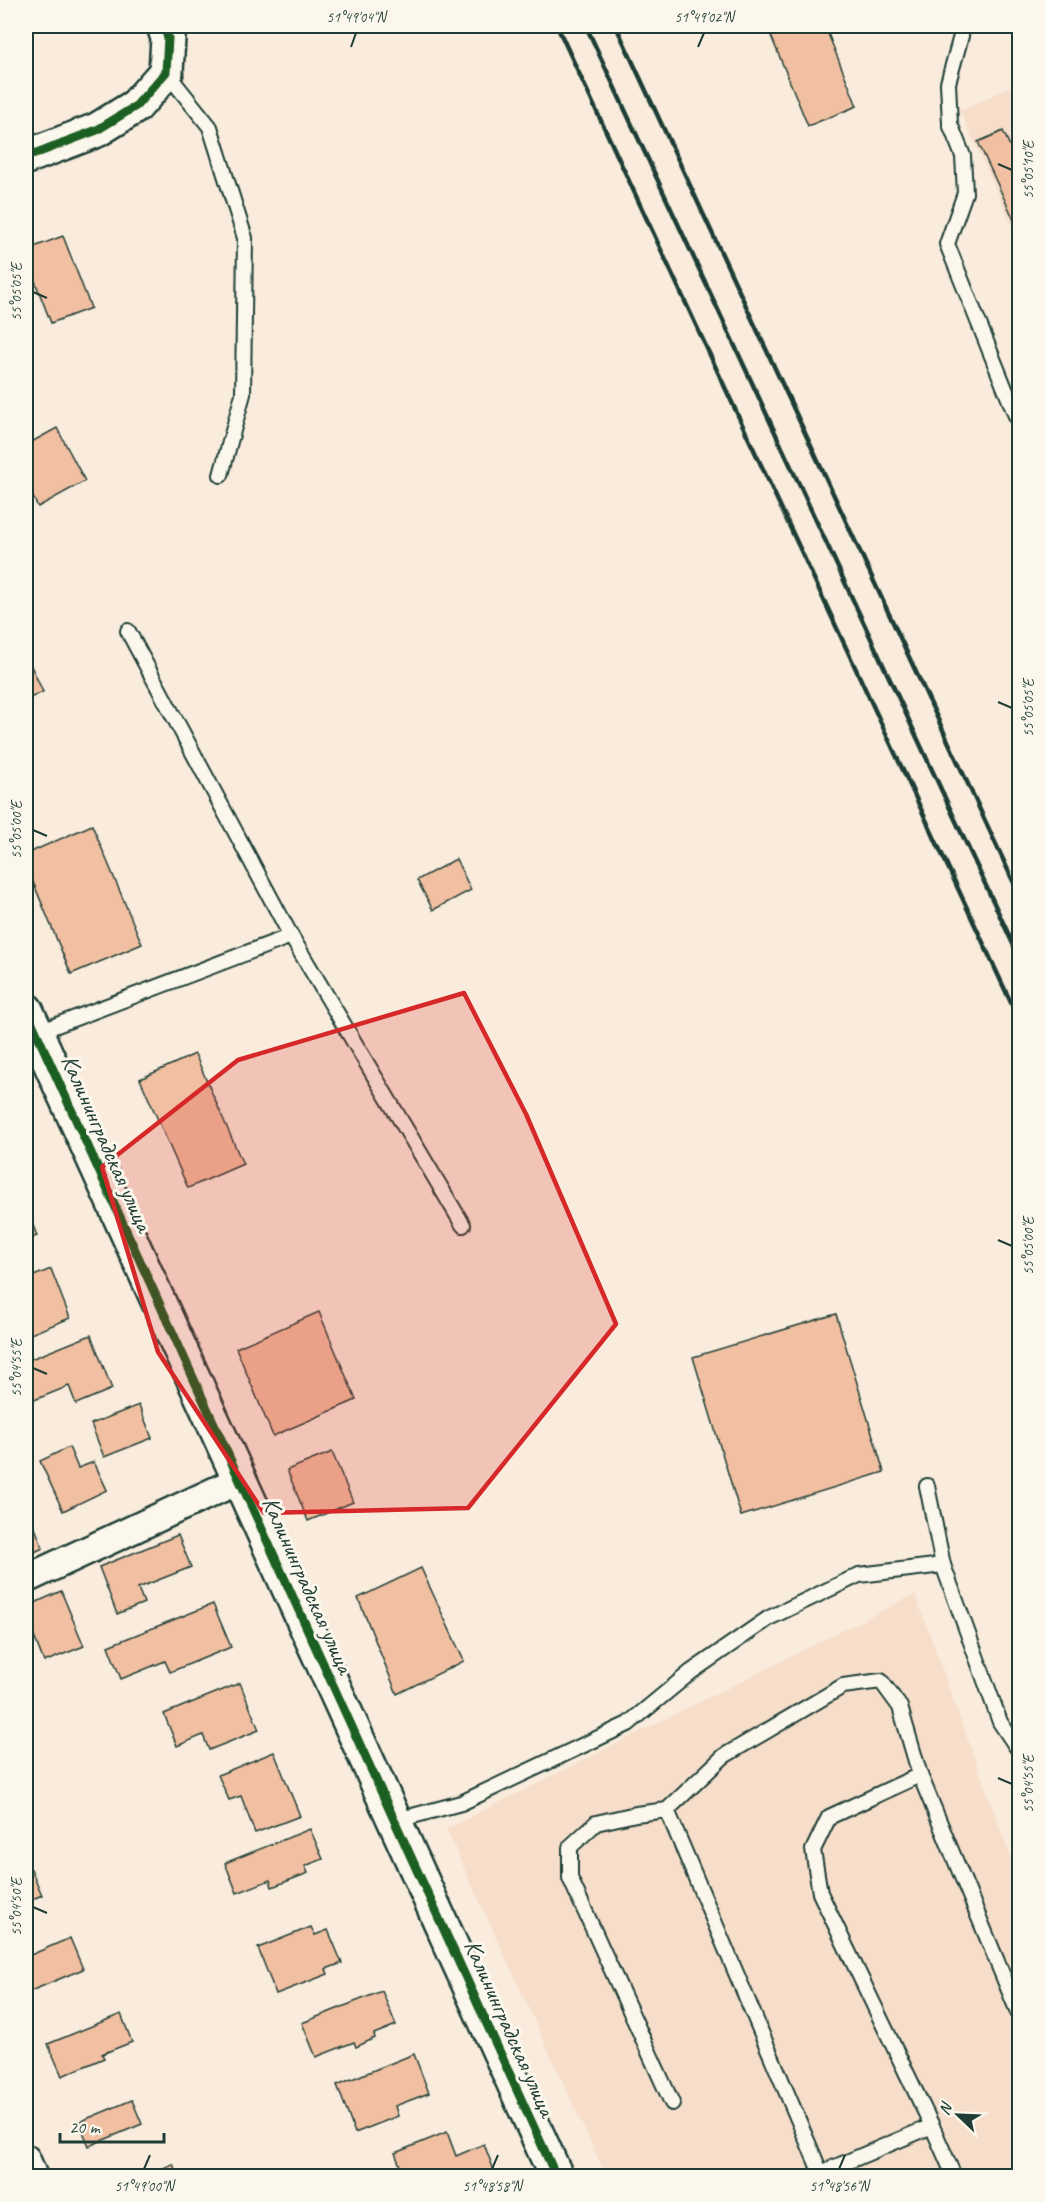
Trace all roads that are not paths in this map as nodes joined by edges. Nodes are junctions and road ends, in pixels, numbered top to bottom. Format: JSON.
{"nodes":[{"id":1,"x":164,"y":26,"type":"edge"},
{"id":2,"x":962,"y":26,"type":"edge"},
{"id":3,"x":166,"y":72,"type":"junction"},
{"id":4,"x":26,"y":157,"type":"edge"},
{"id":5,"x":1020,"y":426,"type":"edge"},
{"id":6,"x":221,"y":475,"type":"dead end"},
{"id":7,"x":128,"y":631,"type":"dead end"},
{"id":8,"x":291,"y":936,"type":"junction"},
{"id":9,"x":31,"y":1022,"type":"edge"},
{"id":10,"x":463,"y":1225,"type":"dead end"},
{"id":11,"x":239,"y":1480,"type":"junction"},
{"id":12,"x":927,"y":1486,"type":"dead end"},
{"id":13,"x":943,"y":1565,"type":"junction"},
{"id":14,"x":26,"y":1579,"type":"edge"},
{"id":15,"x":1020,"y":1752,"type":"edge"},
{"id":16,"x":920,"y":1776,"type":"junction"},
{"id":17,"x":667,"y":1810,"type":"junction"},
{"id":18,"x":394,"y":1821,"type":"junction"},
{"id":19,"x":1020,"y":2017,"type":"edge"},
{"id":20,"x":672,"y":2103,"type":"dead end"},
{"id":21,"x":932,"y":2126,"type":"junction"},
{"id":22,"x":26,"y":2159,"type":"edge"},
{"id":23,"x":821,"y":2175,"type":"edge"},
{"id":24,"x":33,"y":2176,"type":"edge"},
{"id":25,"x":556,"y":2176,"type":"edge"},
{"id":26,"x":954,"y":2176,"type":"edge"}],
"edges":[{"from":1,"to":3,"type":"street"},
{"from":2,"to":5,"type":"lane"},
{"from":3,"to":4,"type":"street"},
{"from":3,"to":6,"type":"lane"},
{"from":7,"to":8,"type":"lane"},
{"from":8,"to":9,"type":"lane"},
{"from":8,"to":10,"type":"lane"},
{"from":9,"to":11,"type":"street","name":"Калининградская улица"},
{"from":11,"to":14,"type":"street"},
{"from":11,"to":18,"type":"street","name":"Калининградская улица"},
{"from":12,"to":13,"type":"lane"},
{"from":13,"to":15,"type":"lane"},
{"from":13,"to":18,"type":"lane"},
{"from":16,"to":17,"type":"lane"},
{"from":16,"to":19,"type":"lane"},
{"from":16,"to":21,"type":"lane"},
{"from":17,"to":20,"type":"lane"},
{"from":17,"to":23,"type":"lane"},
{"from":18,"to":25,"type":"street","name":"Калининградская улица"},
{"from":21,"to":23,"type":"lane"},
{"from":21,"to":26,"type":"lane"},
{"from":22,"to":24,"type":"street"}]}
